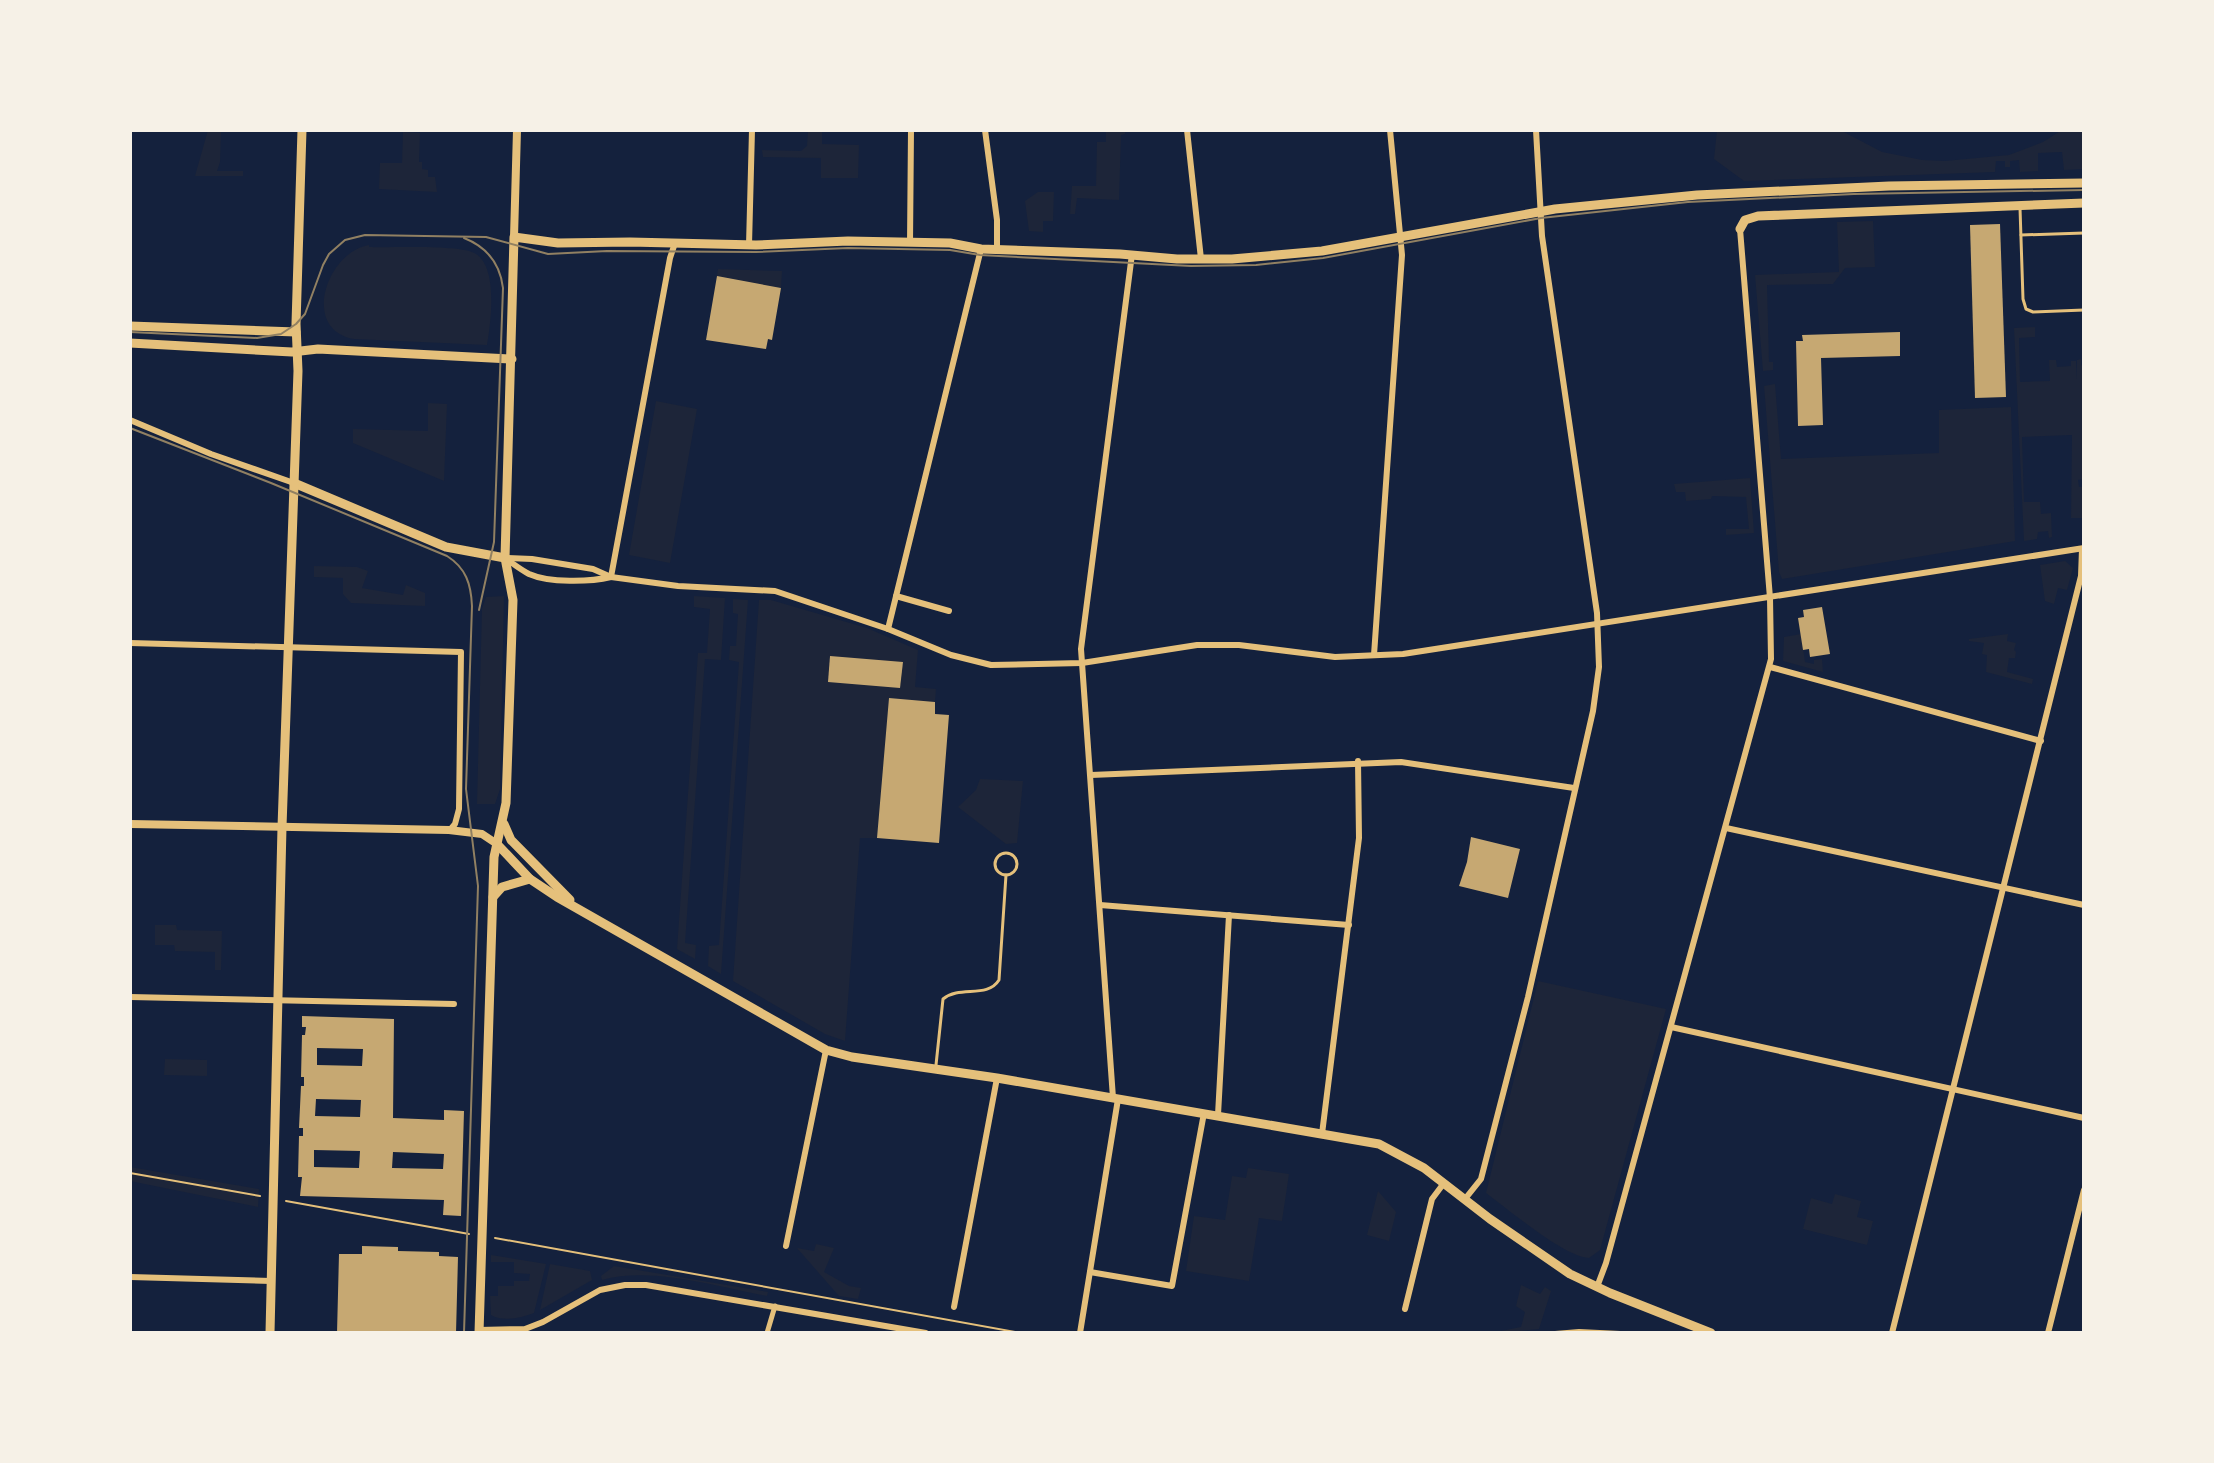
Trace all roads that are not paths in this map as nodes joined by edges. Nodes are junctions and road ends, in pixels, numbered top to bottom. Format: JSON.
{"nodes":[{"id":1,"x":302,"y":130,"type":"edge"},
{"id":2,"x":517,"y":130,"type":"edge"},
{"id":3,"x":752,"y":130,"type":"edge"},
{"id":4,"x":911,"y":130,"type":"edge"},
{"id":5,"x":985,"y":130,"type":"edge"},
{"id":6,"x":1187,"y":130,"type":"edge"},
{"id":7,"x":1390,"y":130,"type":"edge"},
{"id":8,"x":1536,"y":130,"type":"edge"},
{"id":9,"x":2084,"y":183,"type":"edge"},
{"id":10,"x":2084,"y":203,"type":"edge"},
{"id":11,"x":2020,"y":206,"type":"junction"},
{"id":12,"x":1542,"y":211,"type":"junction"},
{"id":13,"x":1740,"y":229,"type":"joint"},
{"id":14,"x":2084,"y":233,"type":"edge"},
{"id":15,"x":2021,"y":235,"type":"junction"},
{"id":16,"x":514,"y":237,"type":"junction"},
{"id":17,"x":1401,"y":237,"type":"junction"},
{"id":18,"x":675,"y":243,"type":"junction"},
{"id":19,"x":910,"y":243,"type":"junction"},
{"id":20,"x":749,"y":245,"type":"junction"},
{"id":21,"x":981,"y":249,"type":"junction"},
{"id":22,"x":997,"y":249,"type":"junction"},
{"id":23,"x":1132,"y":254,"type":"junction"},
{"id":24,"x":1201,"y":259,"type":"junction"},
{"id":25,"x":2084,"y":310,"type":"edge"},
{"id":26,"x":130,"y":326,"type":"edge"},
{"id":27,"x":296,"y":334,"type":"junction"},
{"id":28,"x":130,"y":343,"type":"edge"},
{"id":29,"x":318,"y":349,"type":"junction"},
{"id":30,"x":297,"y":352,"type":"junction"},
{"id":31,"x":512,"y":359,"type":"junction"},
{"id":32,"x":130,"y":420,"type":"edge"},
{"id":33,"x":294,"y":483,"type":"junction"},
{"id":34,"x":2083,"y":549,"type":"edge"},
{"id":35,"x":505,"y":558,"type":"junction"},
{"id":36,"x":611,"y":577,"type":"junction"},
{"id":37,"x":896,"y":596,"type":"junction"},
{"id":38,"x":1770,"y":598,"type":"junction"},
{"id":39,"x":949,"y":611,"type":"dead end"},
{"id":40,"x":1599,"y":625,"type":"junction"},
{"id":41,"x":888,"y":629,"type":"junction"},
{"id":42,"x":130,"y":643,"type":"edge"},
{"id":43,"x":290,"y":646,"type":"junction"},
{"id":44,"x":1374,"y":655,"type":"junction"},
{"id":45,"x":1082,"y":663,"type":"junction"},
{"id":46,"x":1770,"y":667,"type":"junction"},
{"id":47,"x":2041,"y":741,"type":"junction"},
{"id":48,"x":1358,"y":761,"type":"junction"},
{"id":49,"x":1091,"y":775,"type":"junction"},
{"id":50,"x":1574,"y":788,"type":"junction"},
{"id":51,"x":504,"y":821,"type":"junction"},
{"id":52,"x":130,"y":824,"type":"edge"},
{"id":53,"x":282,"y":827,"type":"junction"},
{"id":54,"x":1726,"y":828,"type":"junction"},
{"id":55,"x":449,"y":830,"type":"junction"},
{"id":56,"x":497,"y":844,"type":"junction"},
{"id":57,"x":1006,"y":875,"type":"junction"},
{"id":58,"x":530,"y":879,"type":"junction"},
{"id":59,"x":2003,"y":888,"type":"junction"},
{"id":60,"x":493,"y":897,"type":"junction"},
{"id":61,"x":1100,"y":905,"type":"junction"},
{"id":62,"x":2084,"y":905,"type":"edge"},
{"id":63,"x":584,"y":912,"type":"junction"},
{"id":64,"x":1229,"y":915,"type":"junction"},
{"id":65,"x":1349,"y":925,"type":"junction"},
{"id":66,"x":130,"y":997,"type":"edge"},
{"id":67,"x":278,"y":1000,"type":"junction"},
{"id":68,"x":454,"y":1004,"type":"dead end"},
{"id":69,"x":1671,"y":1027,"type":"junction"},
{"id":70,"x":826,"y":1050,"type":"junction"},
{"id":71,"x":936,"y":1069,"type":"junction"},
{"id":72,"x":997,"y":1078,"type":"junction"},
{"id":73,"x":1953,"y":1089,"type":"junction"},
{"id":74,"x":1116,"y":1098,"type":"junction"},
{"id":75,"x":1204,"y":1113,"type":"junction"},
{"id":76,"x":1218,"y":1115,"type":"junction"},
{"id":77,"x":2084,"y":1118,"type":"edge"},
{"id":78,"x":1322,"y":1134,"type":"junction"},
{"id":79,"x":1444,"y":1183,"type":"junction"},
{"id":80,"x":2084,"y":1190,"type":"edge"},
{"id":81,"x":1465,"y":1199,"type":"junction"},
{"id":82,"x":786,"y":1246,"type":"dead end"},
{"id":83,"x":1090,"y":1272,"type":"junction"},
{"id":84,"x":130,"y":1277,"type":"edge"},
{"id":85,"x":271,"y":1281,"type":"junction"},
{"id":86,"x":1597,"y":1287,"type":"junction"},
{"id":87,"x":775,"y":1305,"type":"junction"},
{"id":88,"x":954,"y":1307,"type":"dead end"},
{"id":89,"x":1405,"y":1309,"type":"dead end"},
{"id":90,"x":479,"y":1332,"type":"edge"},
{"id":91,"x":270,"y":1333,"type":"edge"},
{"id":92,"x":767,"y":1333,"type":"edge"},
{"id":93,"x":926,"y":1333,"type":"edge"},
{"id":94,"x":1080,"y":1333,"type":"edge"},
{"id":95,"x":1711,"y":1333,"type":"edge"},
{"id":96,"x":1892,"y":1333,"type":"edge"},
{"id":97,"x":2048,"y":1333,"type":"edge"}],
"edges":[{"from":1,"to":27,"type":"main road"},
{"from":2,"to":16,"type":"street"},
{"from":3,"to":20,"type":"street"},
{"from":4,"to":19,"type":"street"},
{"from":5,"to":22,"type":"street"},
{"from":6,"to":24,"type":"street"},
{"from":7,"to":17,"type":"street"},
{"from":8,"to":12,"type":"street"},
{"from":9,"to":12,"type":"main road"},
{"from":10,"to":11,"type":"main road"},
{"from":11,"to":13,"type":"main road"},
{"from":11,"to":15,"type":"lane"},
{"from":12,"to":17,"type":"main road"},
{"from":12,"to":40,"type":"street"},
{"from":13,"to":38,"type":"street"},
{"from":14,"to":15,"type":"lane"},
{"from":15,"to":25,"type":"lane"},
{"from":16,"to":18,"type":"main road"},
{"from":16,"to":31,"type":"main road"},
{"from":17,"to":24,"type":"main road"},
{"from":17,"to":44,"type":"street"},
{"from":18,"to":20,"type":"main road"},
{"from":18,"to":36,"type":"street"},
{"from":19,"to":20,"type":"main road"},
{"from":19,"to":21,"type":"main road"},
{"from":21,"to":22,"type":"main road"},
{"from":21,"to":37,"type":"street"},
{"from":22,"to":23,"type":"main road"},
{"from":23,"to":24,"type":"main road"},
{"from":23,"to":45,"type":"street"},
{"from":26,"to":27,"type":"main road"},
{"from":27,"to":29,"type":"main road"},
{"from":27,"to":30,"type":"main road"},
{"from":28,"to":30,"type":"main road"},
{"from":29,"to":30,"type":"main road"},
{"from":29,"to":31,"type":"main road"},
{"from":30,"to":33,"type":"main road"},
{"from":31,"to":35,"type":"main road"},
{"from":32,"to":33,"type":"street"},
{"from":33,"to":35,"type":"main road"},
{"from":33,"to":43,"type":"main road"},
{"from":34,"to":38,"type":"street"},
{"from":34,"to":47,"type":"street"},
{"from":35,"to":36,"type":"street"},
{"from":35,"to":36,"type":"street"},
{"from":35,"to":51,"type":"main road"},
{"from":36,"to":41,"type":"street"},
{"from":37,"to":39,"type":"street"},
{"from":37,"to":41,"type":"street"},
{"from":38,"to":40,"type":"street"},
{"from":38,"to":46,"type":"street"},
{"from":40,"to":44,"type":"street"},
{"from":40,"to":50,"type":"street"},
{"from":41,"to":45,"type":"street"},
{"from":42,"to":43,"type":"street"},
{"from":43,"to":53,"type":"main road"},
{"from":43,"to":55,"type":"street"},
{"from":44,"to":45,"type":"street"},
{"from":45,"to":49,"type":"street"},
{"from":46,"to":47,"type":"street"},
{"from":46,"to":54,"type":"street"},
{"from":47,"to":59,"type":"street"},
{"from":48,"to":49,"type":"street"},
{"from":48,"to":50,"type":"street"},
{"from":48,"to":65,"type":"street"},
{"from":49,"to":61,"type":"street"},
{"from":50,"to":81,"type":"street"},
{"from":51,"to":56,"type":"main road"},
{"from":51,"to":63,"type":"main road"},
{"from":52,"to":53,"type":"street"},
{"from":53,"to":55,"type":"street"},
{"from":53,"to":67,"type":"main road"},
{"from":54,"to":59,"type":"street"},
{"from":54,"to":69,"type":"street"},
{"from":55,"to":56,"type":"street"},
{"from":56,"to":58,"type":"main road"},
{"from":56,"to":60,"type":"main road"},
{"from":57,"to":57,"type":"lane"},
{"from":57,"to":71,"type":"lane"},
{"from":58,"to":60,"type":"main road"},
{"from":58,"to":63,"type":"main road"},
{"from":59,"to":62,"type":"street"},
{"from":59,"to":73,"type":"street"},
{"from":60,"to":90,"type":"main road"},
{"from":61,"to":64,"type":"street"},
{"from":61,"to":74,"type":"street"},
{"from":63,"to":70,"type":"main road"},
{"from":64,"to":65,"type":"street"},
{"from":64,"to":76,"type":"street"},
{"from":65,"to":78,"type":"street"},
{"from":66,"to":67,"type":"street"},
{"from":67,"to":68,"type":"street"},
{"from":67,"to":85,"type":"main road"},
{"from":69,"to":73,"type":"street"},
{"from":69,"to":86,"type":"street"},
{"from":70,"to":71,"type":"main road"},
{"from":70,"to":82,"type":"street"},
{"from":71,"to":72,"type":"main road"},
{"from":72,"to":74,"type":"main road"},
{"from":72,"to":88,"type":"street"},
{"from":73,"to":77,"type":"street"},
{"from":73,"to":96,"type":"street"},
{"from":74,"to":75,"type":"main road"},
{"from":74,"to":83,"type":"street"},
{"from":75,"to":76,"type":"main road"},
{"from":75,"to":83,"type":"street"},
{"from":76,"to":78,"type":"main road"},
{"from":78,"to":79,"type":"main road"},
{"from":79,"to":81,"type":"main road"},
{"from":79,"to":89,"type":"street"},
{"from":80,"to":97,"type":"street"},
{"from":81,"to":86,"type":"main road"},
{"from":83,"to":94,"type":"street"},
{"from":84,"to":85,"type":"street"},
{"from":85,"to":91,"type":"main road"},
{"from":86,"to":95,"type":"main road"},
{"from":87,"to":90,"type":"street"},
{"from":87,"to":92,"type":"street"},
{"from":87,"to":93,"type":"street"}]}
